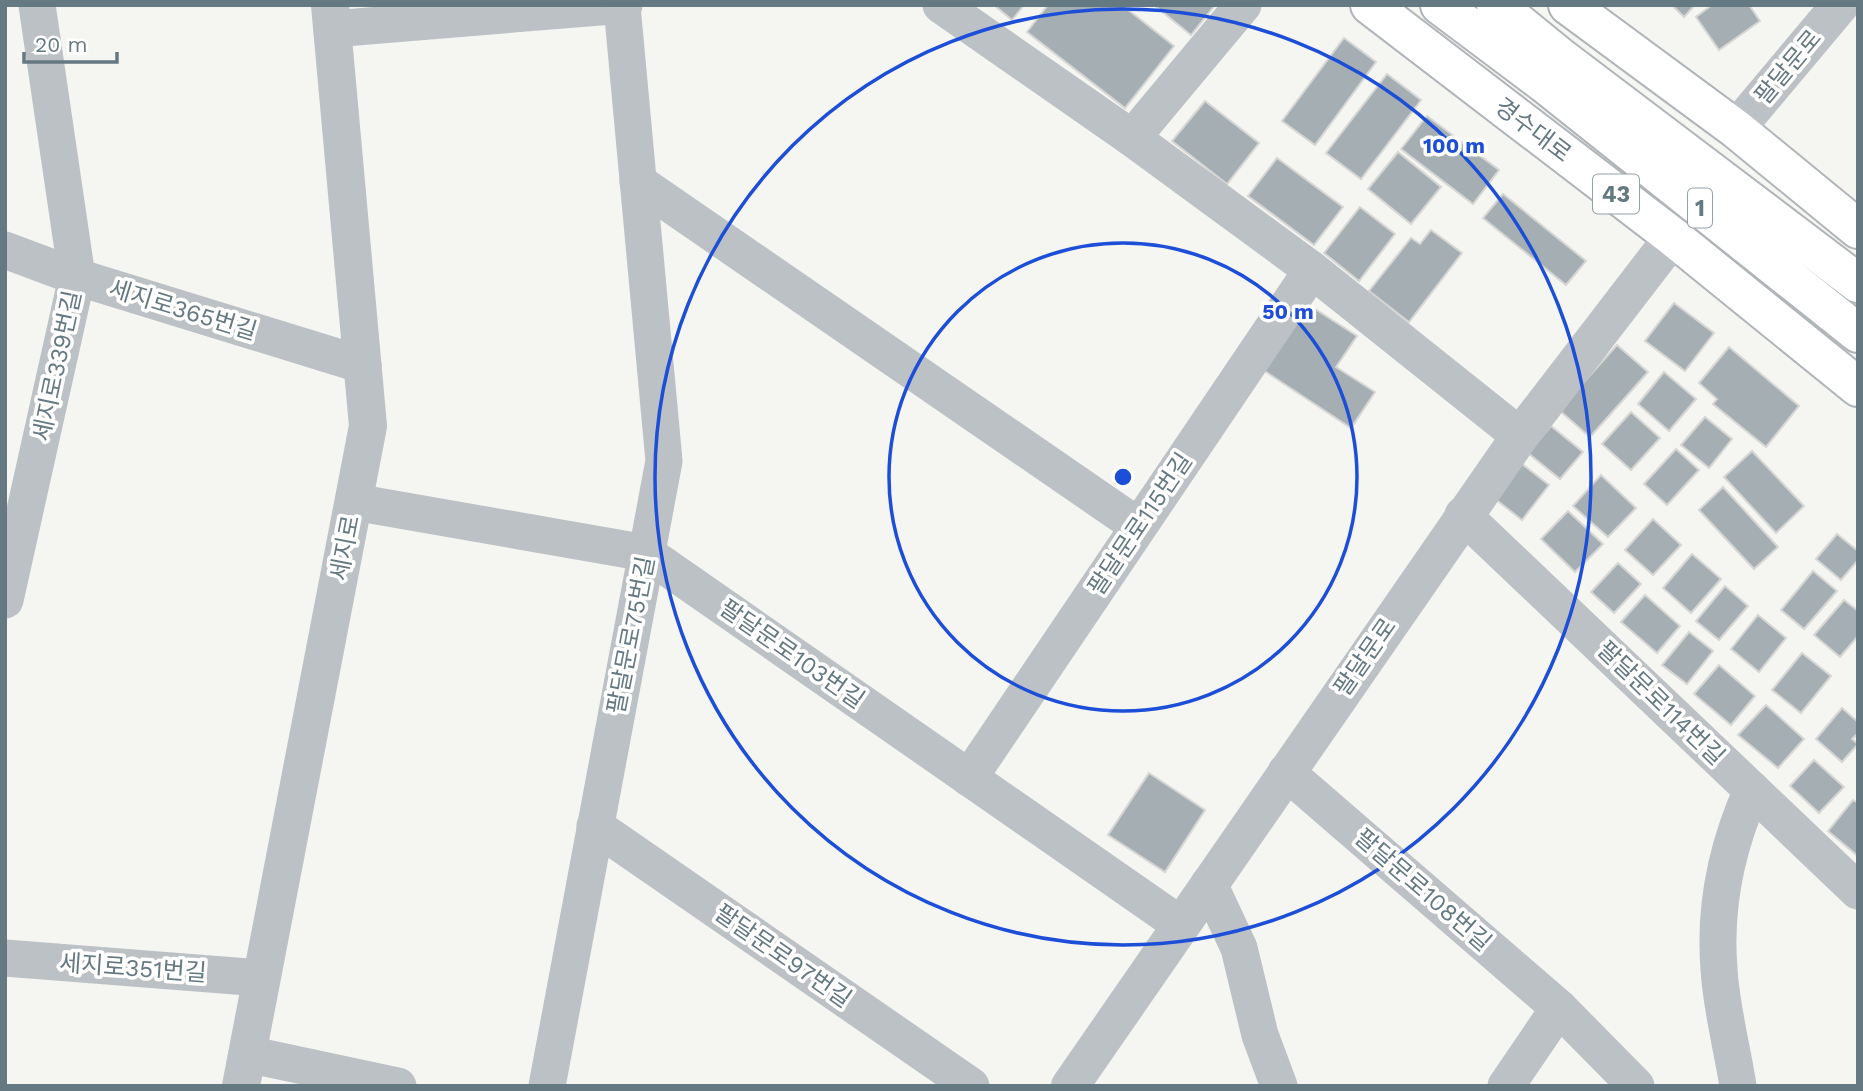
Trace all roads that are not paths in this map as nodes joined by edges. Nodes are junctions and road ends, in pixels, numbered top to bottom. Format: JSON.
{"nodes":[{"id":1,"x":37,"y":5,"type":"edge"},
{"id":2,"x":941,"y":5,"type":"edge"},
{"id":3,"x":1243,"y":5,"type":"edge"},
{"id":4,"x":1370,"y":5,"type":"edge"},
{"id":5,"x":1440,"y":5,"type":"edge"},
{"id":6,"x":1496,"y":5,"type":"edge"},
{"id":7,"x":1568,"y":5,"type":"edge"},
{"id":8,"x":1840,"y":5,"type":"edge"},
{"id":9,"x":623,"y":6,"type":"edge"},
{"id":10,"x":331,"y":17,"type":"edge"},
{"id":11,"x":1552,"y":71,"type":"junction"},
{"id":12,"x":1736,"y":129,"type":"junction"},
{"id":13,"x":1132,"y":138,"type":"junction"},
{"id":14,"x":638,"y":181,"type":"junction"},
{"id":15,"x":1858,"y":229,"type":"edge"},
{"id":16,"x":1673,"y":237,"type":"junction"},
{"id":17,"x":5,"y":250,"type":"edge"},
{"id":18,"x":1312,"y":270,"type":"junction"},
{"id":19,"x":77,"y":277,"type":"junction"},
{"id":20,"x":1858,"y":283,"type":"edge"},
{"id":21,"x":1858,"y":333,"type":"edge"},
{"id":22,"x":363,"y":365,"type":"junction"},
{"id":23,"x":1858,"y":387,"type":"edge"},
{"id":24,"x":1520,"y":436,"type":"junction"},
{"id":25,"x":354,"y":502,"type":"junction"},
{"id":26,"x":1463,"y":515,"type":"junction"},
{"id":27,"x":1138,"y":526,"type":"junction"},
{"id":28,"x":13,"y":528,"type":"edge"},
{"id":29,"x":646,"y":554,"type":"junction"},
{"id":30,"x":5,"y":600,"type":"edge"},
{"id":31,"x":1286,"y":772,"type":"junction"},
{"id":32,"x":969,"y":778,"type":"junction"},
{"id":33,"x":1752,"y":790,"type":"junction"},
{"id":34,"x":595,"y":826,"type":"junction"},
{"id":35,"x":1209,"y":884,"type":"junction"},
{"id":36,"x":1858,"y":891,"type":"edge"},
{"id":37,"x":1181,"y":925,"type":"junction"},
{"id":38,"x":5,"y":958,"type":"edge"},
{"id":39,"x":261,"y":978,"type":"junction"},
{"id":40,"x":1559,"y":1008,"type":"junction"},
{"id":41,"x":244,"y":1070,"type":"edge"},
{"id":42,"x":398,"y":1086,"type":"edge"},
{"id":43,"x":547,"y":1086,"type":"edge"},
{"id":44,"x":971,"y":1086,"type":"edge"},
{"id":45,"x":1070,"y":1086,"type":"edge"},
{"id":46,"x":1279,"y":1086,"type":"edge"},
{"id":47,"x":1506,"y":1086,"type":"edge"},
{"id":48,"x":1636,"y":1086,"type":"edge"},
{"id":49,"x":1738,"y":1086,"type":"edge"}],
"edges":[{"from":1,"to":19,"type":"street","name":"세지로339번길"},
{"from":2,"to":13,"type":"street"},
{"from":3,"to":13,"type":"street"},
{"from":4,"to":16,"type":"main road","name":"경수대로","number":"43"},
{"from":5,"to":11,"type":"main road","name":"경수대로","number":"1"},
{"from":6,"to":11,"type":"main road","number":"1"},
{"from":7,"to":12,"type":"main road"},
{"from":8,"to":12,"type":"street","name":"팔달문로"},
{"from":9,"to":10,"type":"street"},
{"from":9,"to":14,"type":"street","name":"팔달문로75번길"},
{"from":10,"to":22,"type":"street","name":"세지로"},
{"from":11,"to":20,"type":"main road","number":"1"},
{"from":11,"to":21,"type":"main road","number":"1"},
{"from":12,"to":15,"type":"main road"},
{"from":13,"to":18,"type":"street"},
{"from":14,"to":27,"type":"street"},
{"from":14,"to":29,"type":"street","name":"팔달문로75번길"},
{"from":16,"to":23,"type":"main road","name":"경수대로","number":"43"},
{"from":16,"to":24,"type":"street","name":"팔달문로"},
{"from":17,"to":19,"type":"street","name":"세지로365번길"},
{"from":18,"to":24,"type":"street"},
{"from":18,"to":27,"type":"street","name":"팔달문로115번길"},
{"from":19,"to":22,"type":"street","name":"세지로365번길"},
{"from":19,"to":28,"type":"street","name":"세지로339번길"},
{"from":22,"to":25,"type":"street","name":"세지로"},
{"from":24,"to":26,"type":"street","name":"팔달문로"},
{"from":25,"to":29,"type":"street","name":"팔달문로103번길"},
{"from":25,"to":39,"type":"street","name":"세지로"},
{"from":26,"to":31,"type":"street","name":"팔달문로"},
{"from":26,"to":33,"type":"street","name":"팔달문로114번길"},
{"from":27,"to":32,"type":"street","name":"팔달문로115번길"},
{"from":28,"to":30,"type":"street","name":"세지로339번길"},
{"from":29,"to":32,"type":"street","name":"팔달문로103번길"},
{"from":29,"to":34,"type":"street","name":"팔달문로75번길"},
{"from":31,"to":35,"type":"street","name":"팔달문로"},
{"from":31,"to":40,"type":"street","name":"팔달문로108번길"},
{"from":32,"to":37,"type":"street","name":"팔달문로103번길"},
{"from":33,"to":36,"type":"street","name":"팔달문로114번길"},
{"from":33,"to":49,"type":"street"},
{"from":34,"to":43,"type":"street","name":"팔달문로75번길"},
{"from":34,"to":44,"type":"street","name":"팔달문로97번길"},
{"from":35,"to":37,"type":"street","name":"팔달문로"},
{"from":35,"to":46,"type":"street"},
{"from":37,"to":45,"type":"street","name":"팔달문로"},
{"from":38,"to":39,"type":"street","name":"세지로351번길"},
{"from":39,"to":41,"type":"street","name":"세지로"},
{"from":40,"to":47,"type":"street"},
{"from":40,"to":48,"type":"street","name":"팔달문로108번길"},
{"from":41,"to":42,"type":"street"}]}
